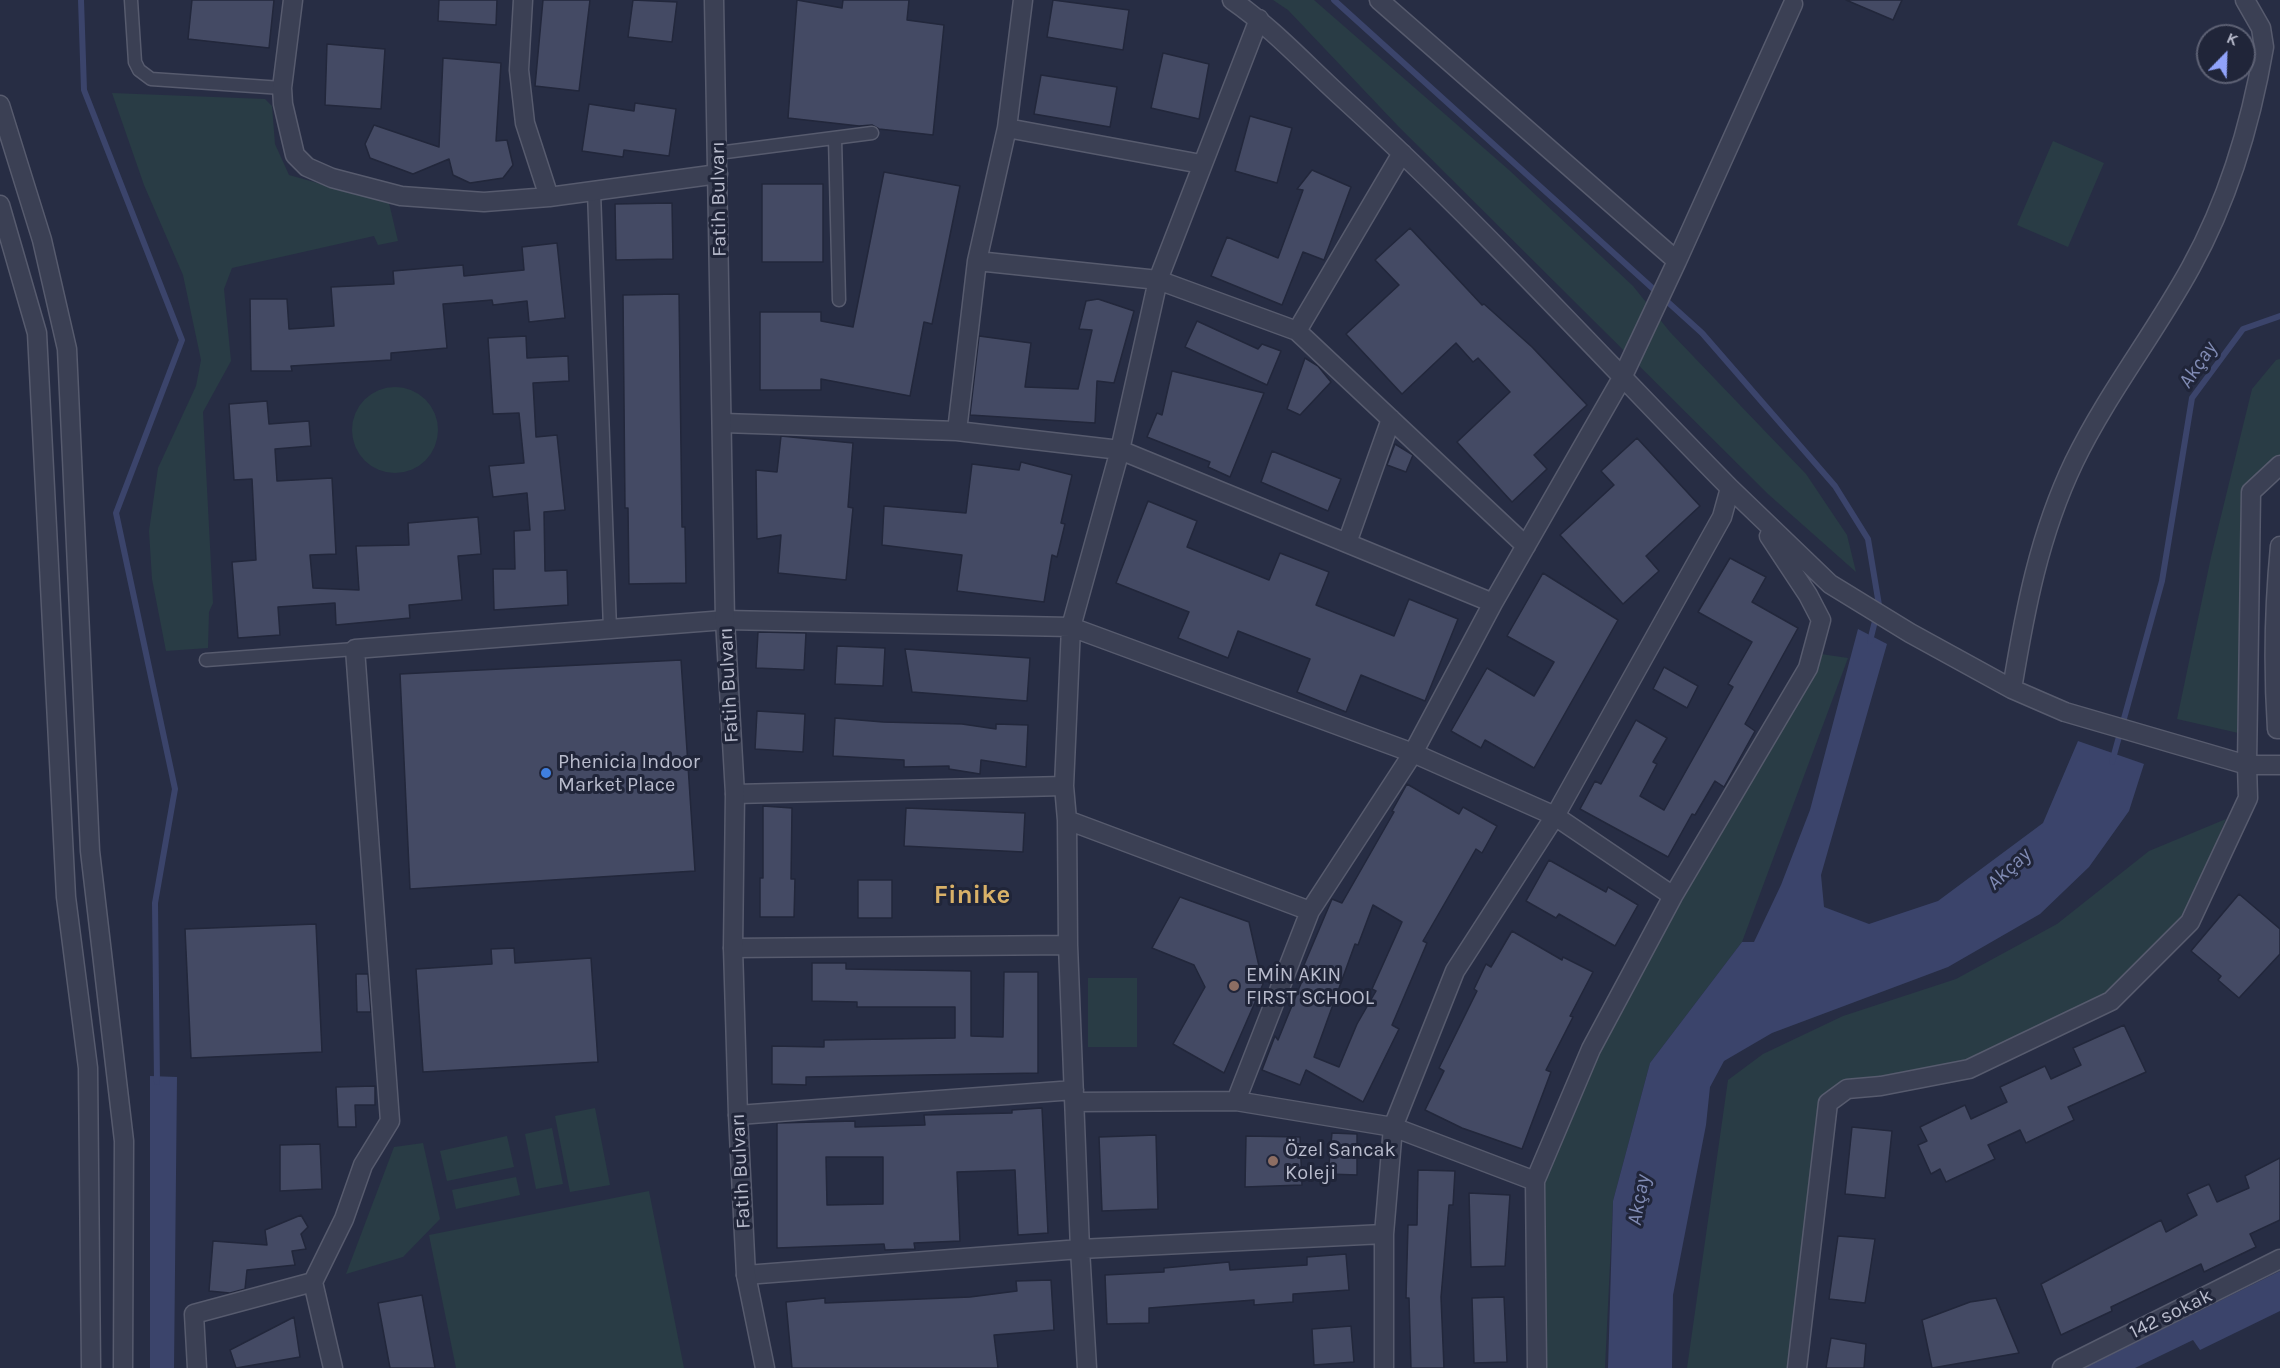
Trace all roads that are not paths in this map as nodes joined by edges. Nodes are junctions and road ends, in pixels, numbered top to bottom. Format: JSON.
{"nodes":[{"id":1,"x":131,"y":0,"type":"edge"},
{"id":2,"x":293,"y":0,"type":"edge"},
{"id":3,"x":523,"y":0,"type":"edge"},
{"id":4,"x":714,"y":0,"type":"edge"},
{"id":5,"x":1023,"y":0,"type":"edge"},
{"id":6,"x":1232,"y":0,"type":"edge"},
{"id":7,"x":1379,"y":0,"type":"edge"},
{"id":8,"x":2245,"y":0,"type":"edge"},
{"id":9,"x":1792,"y":1,"type":"edge"},
{"id":10,"x":1259,"y":19,"type":"junction"},
{"id":11,"x":282,"y":88,"type":"junction"},
{"id":12,"x":0,"y":105,"type":"edge"},
{"id":13,"x":1007,"y":128,"type":"junction"},
{"id":14,"x":872,"y":133,"type":"dead end"},
{"id":15,"x":835,"y":138,"type":"junction"},
{"id":16,"x":718,"y":153,"type":"junction"},
{"id":17,"x":1402,"y":153,"type":"junction"},
{"id":18,"x":1201,"y":164,"type":"junction"},
{"id":19,"x":718,"y":174,"type":"junction"},
{"id":20,"x":594,"y":192,"type":"junction"},
{"id":21,"x":549,"y":197,"type":"junction"},
{"id":22,"x":0,"y":205,"type":"edge"},
{"id":23,"x":977,"y":261,"type":"junction"},
{"id":24,"x":1677,"y":261,"type":"junction"},
{"id":25,"x":1158,"y":280,"type":"junction"},
{"id":26,"x":839,"y":300,"type":"dead end"},
{"id":27,"x":1297,"y":331,"type":"junction"},
{"id":28,"x":1622,"y":378,"type":"junction"},
{"id":29,"x":1391,"y":419,"type":"junction"},
{"id":30,"x":724,"y":423,"type":"junction"},
{"id":31,"x":957,"y":431,"type":"junction"},
{"id":32,"x":1120,"y":450,"type":"junction"},
{"id":33,"x":2280,"y":465,"type":"edge"},
{"id":34,"x":1730,"y":488,"type":"junction"},
{"id":35,"x":1347,"y":543,"type":"junction"},
{"id":36,"x":1526,"y":546,"type":"junction"},
{"id":37,"x":2280,"y":546,"type":"edge"},
{"id":38,"x":2277,"y":601,"type":"edge"},
{"id":39,"x":1493,"y":603,"type":"junction"},
{"id":40,"x":725,"y":620,"type":"junction"},
{"id":41,"x":1071,"y":627,"type":"junction"},
{"id":42,"x":610,"y":629,"type":"junction"},
{"id":43,"x":355,"y":649,"type":"junction"},
{"id":44,"x":207,"y":660,"type":"dead end"},
{"id":45,"x":2277,"y":663,"type":"edge"},
{"id":46,"x":2012,"y":689,"type":"junction"},
{"id":47,"x":2280,"y":729,"type":"edge"},
{"id":48,"x":1413,"y":753,"type":"junction"},
{"id":49,"x":2247,"y":765,"type":"junction"},
{"id":50,"x":2280,"y":765,"type":"edge"},
{"id":51,"x":1064,"y":786,"type":"junction"},
{"id":52,"x":735,"y":795,"type":"junction"},
{"id":53,"x":1555,"y":816,"type":"junction"},
{"id":54,"x":1067,"y":820,"type":"junction"},
{"id":55,"x":1673,"y":896,"type":"junction"},
{"id":56,"x":1310,"y":911,"type":"junction"},
{"id":57,"x":1068,"y":945,"type":"junction"},
{"id":58,"x":733,"y":948,"type":"junction"},
{"id":59,"x":1075,"y":1096,"type":"junction"},
{"id":60,"x":1236,"y":1101,"type":"junction"},
{"id":61,"x":738,"y":1115,"type":"junction"},
{"id":62,"x":1393,"y":1127,"type":"junction"},
{"id":63,"x":1535,"y":1181,"type":"junction"},
{"id":64,"x":1384,"y":1234,"type":"junction"},
{"id":65,"x":1080,"y":1249,"type":"junction"},
{"id":66,"x":2280,"y":1259,"type":"edge"},
{"id":67,"x":746,"y":1275,"type":"junction"},
{"id":68,"x":313,"y":1282,"type":"junction"},
{"id":69,"x":91,"y":1368,"type":"edge"},
{"id":70,"x":123,"y":1368,"type":"edge"},
{"id":71,"x":197,"y":1368,"type":"edge"},
{"id":72,"x":333,"y":1368,"type":"edge"},
{"id":73,"x":765,"y":1368,"type":"edge"},
{"id":74,"x":1087,"y":1368,"type":"edge"},
{"id":75,"x":1384,"y":1368,"type":"edge"},
{"id":76,"x":1537,"y":1368,"type":"edge"},
{"id":77,"x":1797,"y":1368,"type":"edge"},
{"id":78,"x":2062,"y":1368,"type":"edge"}],
"edges":[{"from":1,"to":11,"type":"lane"},
{"from":2,"to":11,"type":"street"},
{"from":3,"to":21,"type":"street"},
{"from":4,"to":16,"type":"street","name":"Fatih Bulvarı"},
{"from":5,"to":13,"type":"street"},
{"from":6,"to":10,"type":"street"},
{"from":7,"to":24,"type":"street"},
{"from":8,"to":46,"type":"street"},
{"from":9,"to":24,"type":"street"},
{"from":10,"to":17,"type":"street"},
{"from":10,"to":18,"type":"street"},
{"from":11,"to":21,"type":"street"},
{"from":12,"to":70,"type":"street"},
{"from":13,"to":18,"type":"street"},
{"from":13,"to":23,"type":"street"},
{"from":14,"to":15,"type":"lane"},
{"from":15,"to":16,"type":"lane"},
{"from":15,"to":26,"type":"lane"},
{"from":16,"to":19,"type":"street","name":"Fatih Bulvarı"},
{"from":17,"to":27,"type":"street"},
{"from":17,"to":28,"type":"street"},
{"from":18,"to":25,"type":"street"},
{"from":19,"to":20,"type":"street"},
{"from":19,"to":30,"type":"street","name":"Fatih Bulvarı"},
{"from":20,"to":21,"type":"street"},
{"from":20,"to":42,"type":"lane"},
{"from":22,"to":69,"type":"street"},
{"from":23,"to":25,"type":"street"},
{"from":23,"to":31,"type":"street"},
{"from":24,"to":28,"type":"street"},
{"from":25,"to":27,"type":"street"},
{"from":25,"to":32,"type":"street"},
{"from":27,"to":29,"type":"street"},
{"from":28,"to":34,"type":"street"},
{"from":28,"to":36,"type":"street"},
{"from":29,"to":35,"type":"street"},
{"from":29,"to":36,"type":"street"},
{"from":30,"to":31,"type":"street"},
{"from":30,"to":40,"type":"street","name":"Fatih Bulvarı"},
{"from":31,"to":32,"type":"street"},
{"from":32,"to":35,"type":"street"},
{"from":32,"to":41,"type":"street"},
{"from":33,"to":49,"type":"street"},
{"from":34,"to":46,"type":"street"},
{"from":34,"to":53,"type":"street"},
{"from":34,"to":55,"type":"street"},
{"from":35,"to":39,"type":"street"},
{"from":36,"to":39,"type":"street"},
{"from":37,"to":38,"type":"street"},
{"from":38,"to":45,"type":"street"},
{"from":39,"to":48,"type":"street"},
{"from":40,"to":41,"type":"street"},
{"from":40,"to":42,"type":"street"},
{"from":40,"to":52,"type":"street","name":"Fatih Bulvarı"},
{"from":41,"to":48,"type":"street"},
{"from":41,"to":51,"type":"street"},
{"from":42,"to":43,"type":"street"},
{"from":43,"to":44,"type":"lane"},
{"from":43,"to":68,"type":"street"},
{"from":45,"to":47,"type":"street"},
{"from":46,"to":49,"type":"street"},
{"from":48,"to":53,"type":"street"},
{"from":48,"to":56,"type":"street"},
{"from":49,"to":50,"type":"street"},
{"from":49,"to":77,"type":"street"},
{"from":51,"to":52,"type":"street"},
{"from":51,"to":54,"type":"street"},
{"from":52,"to":58,"type":"street","name":"Fatih Bulvarı"},
{"from":53,"to":55,"type":"street"},
{"from":53,"to":62,"type":"street"},
{"from":54,"to":56,"type":"street"},
{"from":54,"to":57,"type":"street"},
{"from":55,"to":63,"type":"street"},
{"from":56,"to":60,"type":"street"},
{"from":57,"to":58,"type":"street"},
{"from":57,"to":59,"type":"street"},
{"from":58,"to":61,"type":"street","name":"Fatih Bulvarı"},
{"from":59,"to":60,"type":"street"},
{"from":59,"to":61,"type":"street"},
{"from":59,"to":65,"type":"street"},
{"from":60,"to":62,"type":"street"},
{"from":61,"to":67,"type":"street","name":"Fatih Bulvarı"},
{"from":62,"to":63,"type":"street"},
{"from":62,"to":64,"type":"street"},
{"from":63,"to":76,"type":"street"},
{"from":64,"to":65,"type":"street"},
{"from":64,"to":75,"type":"street"},
{"from":65,"to":67,"type":"street"},
{"from":65,"to":74,"type":"street"},
{"from":66,"to":78,"type":"street","name":"142 sokak"},
{"from":67,"to":73,"type":"street","name":"Fatih Bulvarı"},
{"from":68,"to":71,"type":"street"},
{"from":68,"to":72,"type":"street"}]}
